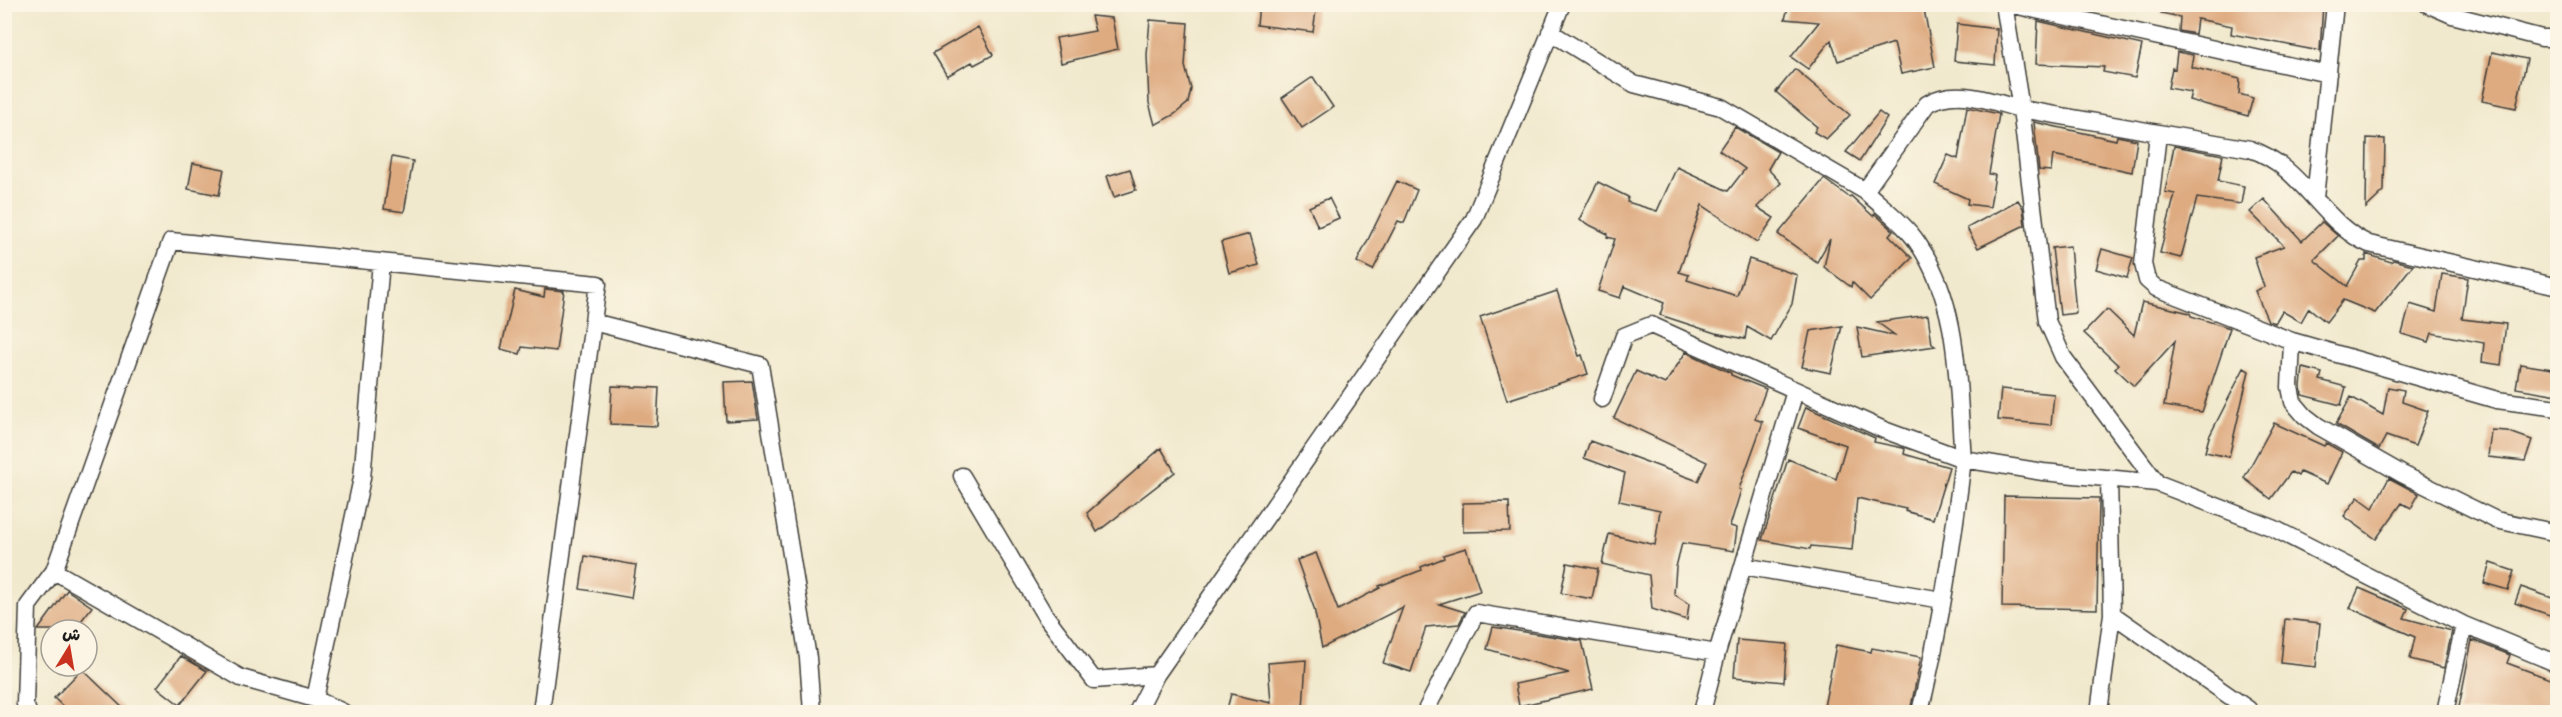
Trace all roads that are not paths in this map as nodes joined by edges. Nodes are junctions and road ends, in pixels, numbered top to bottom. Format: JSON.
{"nodes":[{"id":1,"x":1562,"y":4,"type":"edge"},
{"id":2,"x":2004,"y":4,"type":"edge"},
{"id":3,"x":2009,"y":4,"type":"edge"},
{"id":4,"x":2335,"y":4,"type":"edge"},
{"id":5,"x":2427,"y":4,"type":"edge"},
{"id":6,"x":2453,"y":10,"type":"edge"},
{"id":7,"x":1550,"y":32,"type":"junction"},
{"id":8,"x":2558,"y":38,"type":"edge"},
{"id":9,"x":2328,"y":74,"type":"junction"},
{"id":10,"x":2021,"y":109,"type":"junction"},
{"id":11,"x":2158,"y":134,"type":"junction"},
{"id":12,"x":1865,"y":191,"type":"junction"},
{"id":13,"x":2315,"y":198,"type":"junction"},
{"id":14,"x":381,"y":262,"type":"junction"},
{"id":15,"x":2558,"y":287,"type":"edge"},
{"id":16,"x":593,"y":322,"type":"junction"},
{"id":17,"x":2292,"y":341,"type":"junction"},
{"id":18,"x":1795,"y":390,"type":"junction"},
{"id":19,"x":1602,"y":399,"type":"dead end"},
{"id":20,"x":2558,"y":408,"type":"edge"},
{"id":21,"x":1962,"y":459,"type":"junction"},
{"id":22,"x":962,"y":476,"type":"dead end"},
{"id":23,"x":2109,"y":478,"type":"junction"},
{"id":24,"x":2157,"y":483,"type":"junction"},
{"id":25,"x":2558,"y":533,"type":"edge"},
{"id":26,"x":1743,"y":566,"type":"junction"},
{"id":27,"x":54,"y":571,"type":"junction"},
{"id":28,"x":1942,"y":600,"type":"junction"},
{"id":29,"x":2112,"y":614,"type":"junction"},
{"id":30,"x":2464,"y":624,"type":"junction"},
{"id":31,"x":1717,"y":653,"type":"junction"},
{"id":32,"x":2558,"y":664,"type":"edge"},
{"id":33,"x":1156,"y":675,"type":"junction"},
{"id":34,"x":315,"y":699,"type":"junction"},
{"id":35,"x":28,"y":712,"type":"edge"},
{"id":36,"x":343,"y":712,"type":"edge"},
{"id":37,"x":541,"y":712,"type":"edge"},
{"id":38,"x":812,"y":712,"type":"edge"},
{"id":39,"x":1137,"y":712,"type":"edge"},
{"id":40,"x":1425,"y":712,"type":"edge"},
{"id":41,"x":1702,"y":712,"type":"edge"},
{"id":42,"x":1920,"y":712,"type":"edge"},
{"id":43,"x":2099,"y":712,"type":"edge"},
{"id":44,"x":2248,"y":712,"type":"edge"},
{"id":45,"x":2445,"y":712,"type":"edge"}],
"edges":[{"from":1,"to":7,"type":"street"},
{"from":2,"to":10,"type":"street"},
{"from":3,"to":9,"type":"street"},
{"from":4,"to":9,"type":"street"},
{"from":5,"to":6,"type":"street"},
{"from":6,"to":8,"type":"street"},
{"from":7,"to":12,"type":"street"},
{"from":7,"to":33,"type":"street"},
{"from":9,"to":13,"type":"street"},
{"from":10,"to":11,"type":"street"},
{"from":10,"to":12,"type":"street"},
{"from":10,"to":24,"type":"street"},
{"from":11,"to":13,"type":"street"},
{"from":11,"to":17,"type":"street"},
{"from":12,"to":21,"type":"street"},
{"from":13,"to":15,"type":"street"},
{"from":14,"to":16,"type":"street"},
{"from":14,"to":27,"type":"street"},
{"from":14,"to":34,"type":"street"},
{"from":16,"to":37,"type":"street"},
{"from":16,"to":38,"type":"street"},
{"from":17,"to":20,"type":"street"},
{"from":17,"to":25,"type":"street"},
{"from":18,"to":19,"type":"street"},
{"from":18,"to":21,"type":"street"},
{"from":18,"to":26,"type":"street"},
{"from":21,"to":23,"type":"street"},
{"from":21,"to":28,"type":"street"},
{"from":22,"to":33,"type":"street"},
{"from":23,"to":24,"type":"street"},
{"from":23,"to":29,"type":"street"},
{"from":24,"to":30,"type":"street"},
{"from":26,"to":28,"type":"street"},
{"from":26,"to":31,"type":"street"},
{"from":27,"to":34,"type":"street"},
{"from":27,"to":35,"type":"street"},
{"from":28,"to":42,"type":"street"},
{"from":29,"to":43,"type":"street"},
{"from":29,"to":44,"type":"street"},
{"from":30,"to":32,"type":"street"},
{"from":30,"to":45,"type":"street"},
{"from":31,"to":40,"type":"street"},
{"from":31,"to":41,"type":"street"},
{"from":33,"to":39,"type":"street"},
{"from":34,"to":36,"type":"street"}]}
